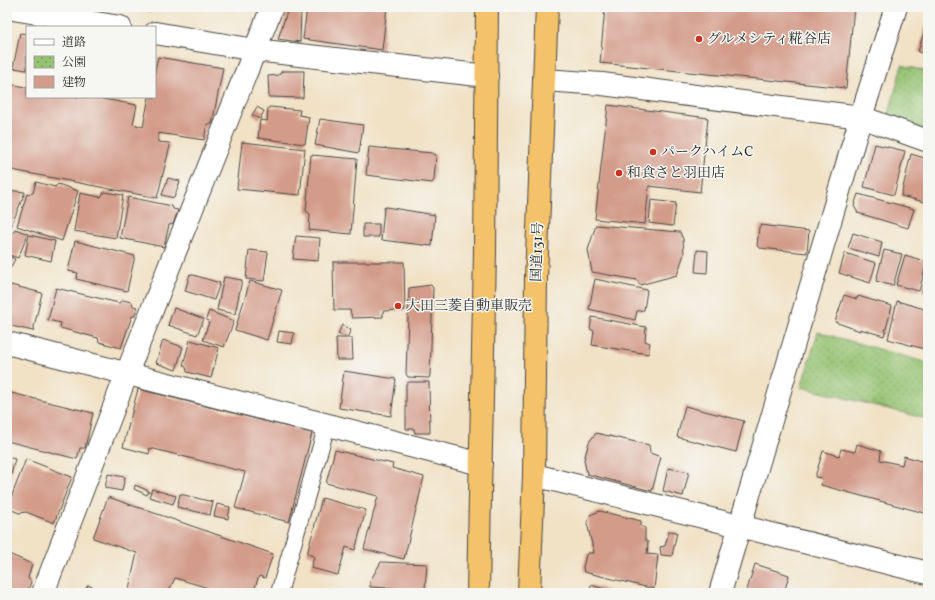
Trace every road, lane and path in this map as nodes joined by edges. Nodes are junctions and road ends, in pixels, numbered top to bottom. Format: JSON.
{"nodes":[{"id":1,"x":272,"y":7,"type":"edge"},
{"id":2,"x":487,"y":7,"type":"edge"},
{"id":3,"x":547,"y":7,"type":"edge"},
{"id":4,"x":896,"y":7,"type":"edge"},
{"id":5,"x":7,"y":8,"type":"edge"},
{"id":6,"x":114,"y":26,"type":"edge"},
{"id":7,"x":156,"y":33,"type":"edge"},
{"id":8,"x":255,"y":50,"type":"junction"},
{"id":9,"x":487,"y":76,"type":"junction"},
{"id":10,"x":544,"y":80,"type":"junction"},
{"id":11,"x":861,"y":117,"type":"junction"},
{"id":12,"x":928,"y":141,"type":"edge"},
{"id":13,"x":7,"y":343,"type":"edge"},
{"id":14,"x":127,"y":373,"type":"junction"},
{"id":15,"x":327,"y":425,"type":"junction"},
{"id":16,"x":481,"y":464,"type":"junction"},
{"id":17,"x":534,"y":475,"type":"junction"},
{"id":18,"x":740,"y":525,"type":"junction"},
{"id":19,"x":928,"y":573,"type":"edge"},
{"id":20,"x":43,"y":593,"type":"edge"},
{"id":21,"x":279,"y":593,"type":"edge"},
{"id":22,"x":478,"y":593,"type":"edge"},
{"id":23,"x":529,"y":593,"type":"edge"},
{"id":24,"x":720,"y":593,"type":"edge"}],
"edges":[{"from":1,"to":8,"type":"street"},
{"from":2,"to":9,"type":"highway"},
{"from":3,"to":10,"type":"highway","name":"国道131号"},
{"from":4,"to":11,"type":"street"},
{"from":5,"to":6,"type":"street"},
{"from":7,"to":8,"type":"street"},
{"from":8,"to":9,"type":"street"},
{"from":8,"to":14,"type":"street"},
{"from":9,"to":16,"type":"highway"},
{"from":10,"to":11,"type":"street"},
{"from":10,"to":17,"type":"highway","name":"国道131号"},
{"from":11,"to":12,"type":"street"},
{"from":11,"to":18,"type":"street"},
{"from":13,"to":14,"type":"street"},
{"from":14,"to":15,"type":"street"},
{"from":14,"to":20,"type":"street"},
{"from":15,"to":16,"type":"street"},
{"from":15,"to":21,"type":"lane"},
{"from":16,"to":22,"type":"highway"},
{"from":17,"to":18,"type":"street"},
{"from":17,"to":23,"type":"highway","name":"国道131号"},
{"from":18,"to":19,"type":"street"},
{"from":18,"to":24,"type":"street"}]}
